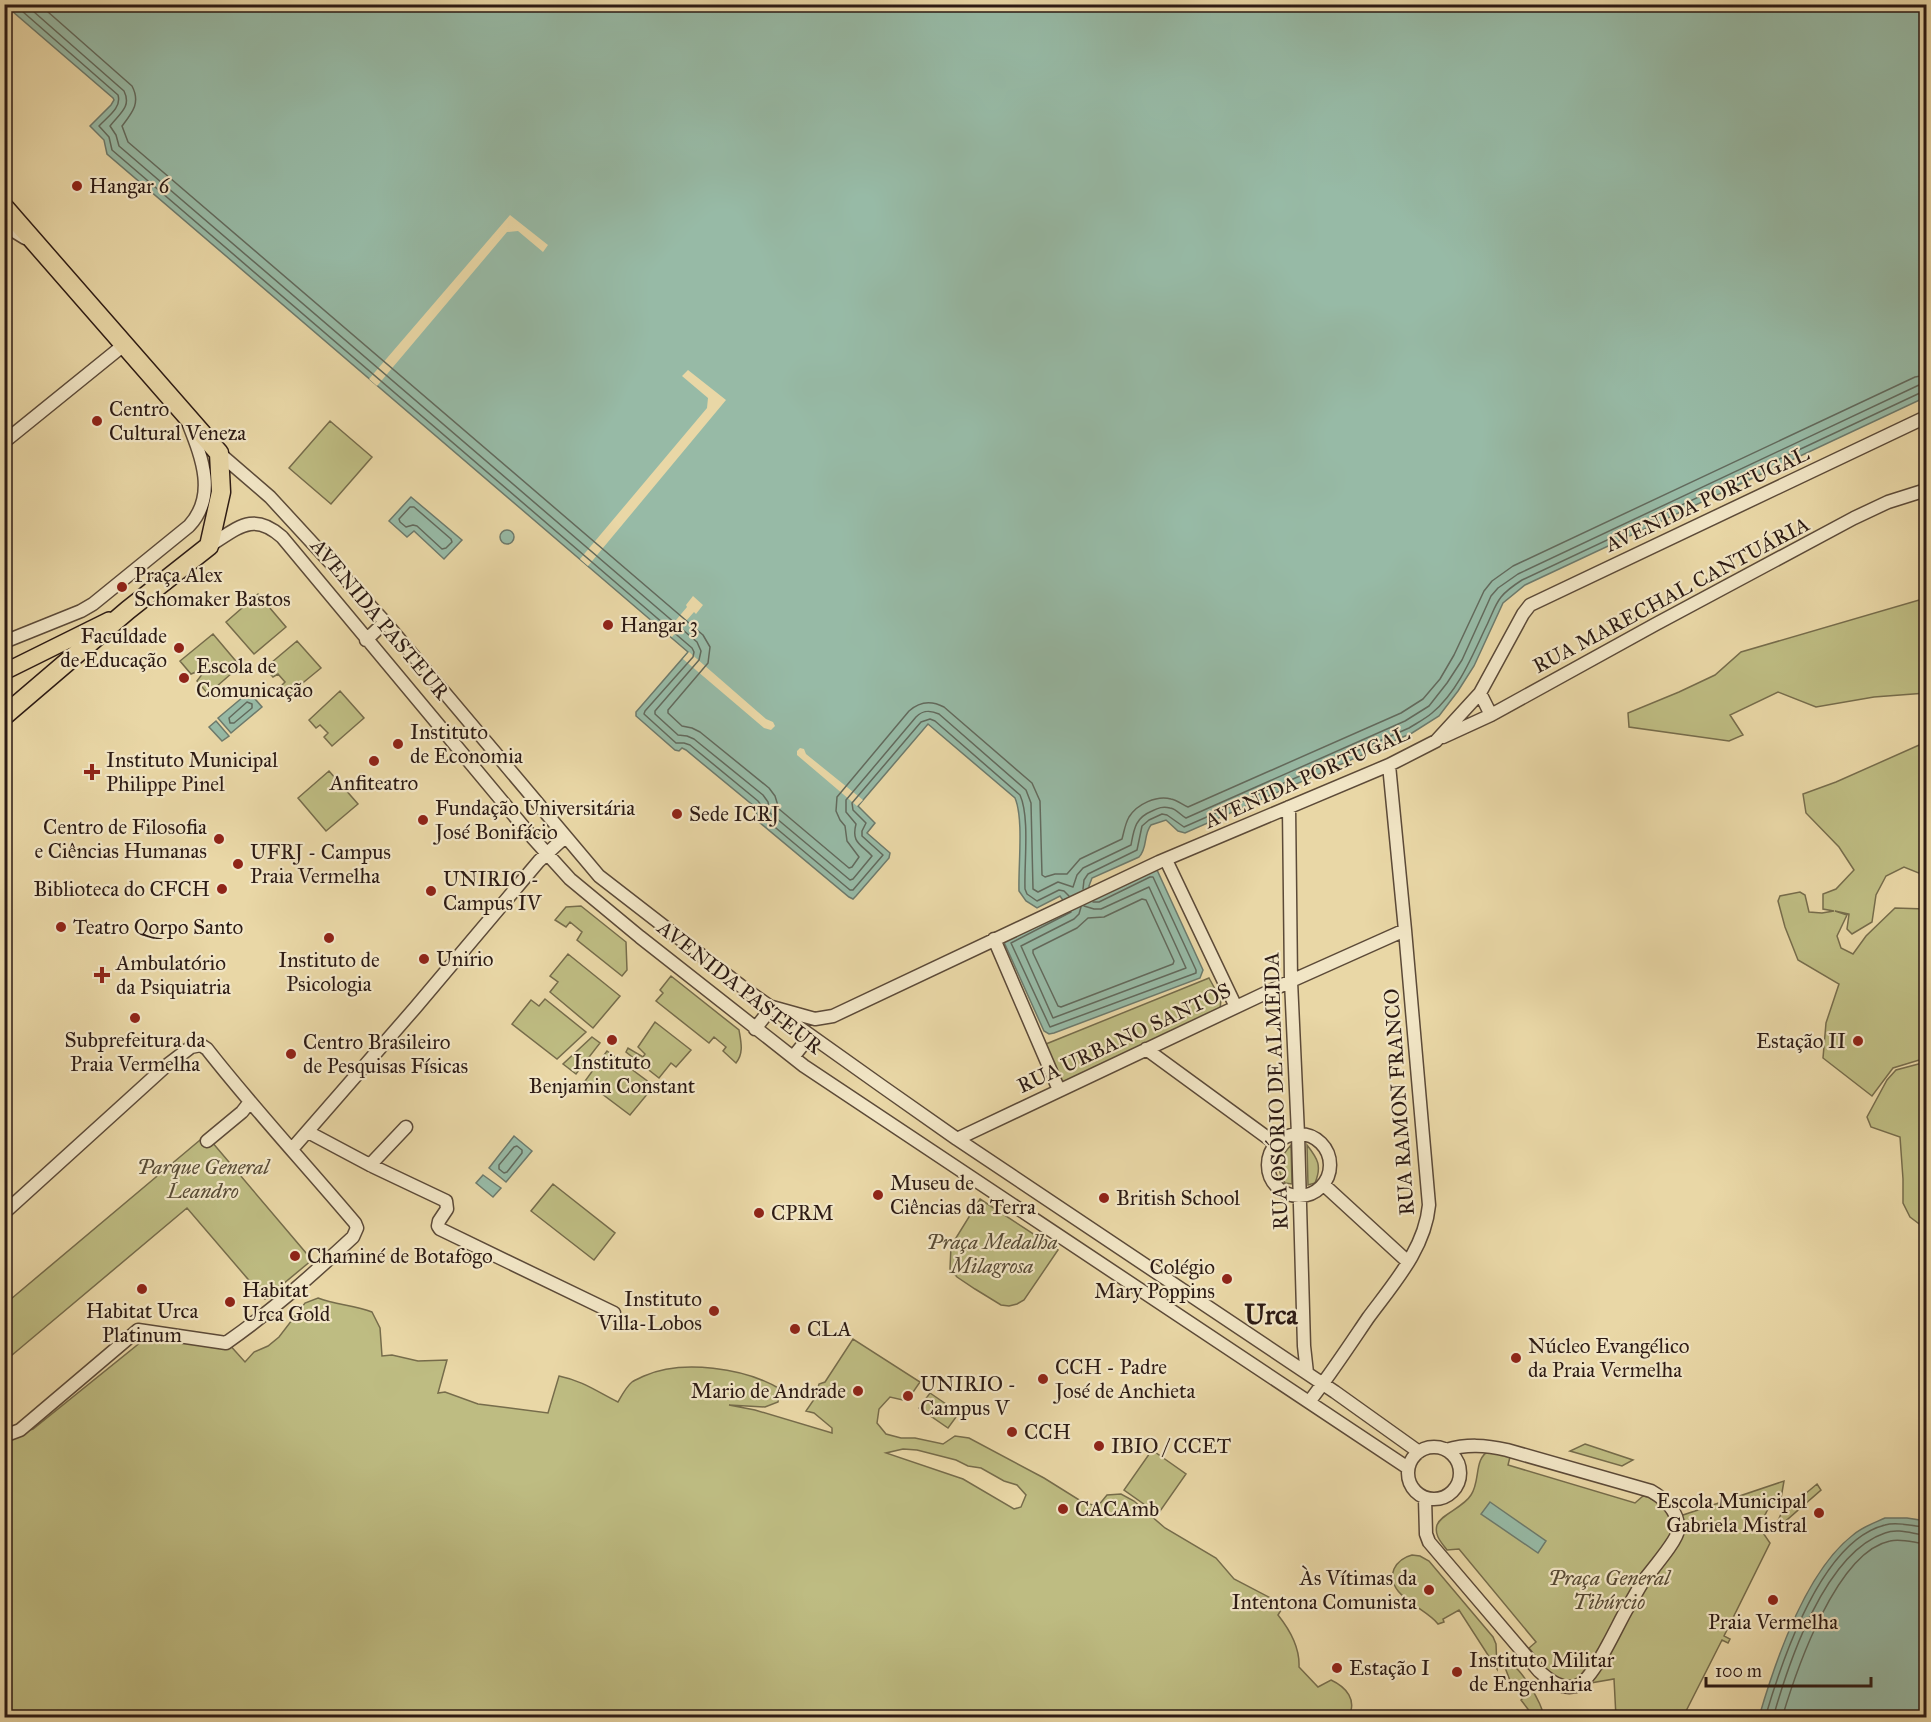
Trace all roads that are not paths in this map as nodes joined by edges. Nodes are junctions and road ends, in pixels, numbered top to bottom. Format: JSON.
{"nodes":[{"id":1,"x":6,"y":213,"type":"edge"},
{"id":2,"x":124,"y":344,"type":"junction"},
{"id":3,"x":184,"y":413,"type":"junction"},
{"id":4,"x":1926,"y":417,"type":"edge"},
{"id":5,"x":4,"y":442,"type":"edge"},
{"id":6,"x":219,"y":453,"type":"junction"},
{"id":7,"x":1926,"y":490,"type":"edge"},
{"id":8,"x":209,"y":546,"type":"junction"},
{"id":9,"x":128,"y":610,"type":"junction"},
{"id":10,"x":385,"y":622,"type":"junction"},
{"id":11,"x":366,"y":640,"type":"junction"},
{"id":12,"x":4,"y":642,"type":"edge"},
{"id":13,"x":4,"y":672,"type":"edge"},
{"id":14,"x":1480,"y":693,"type":"junction"},
{"id":15,"x":1491,"y":715,"type":"junction"},
{"id":16,"x":4,"y":716,"type":"edge"},
{"id":17,"x":1437,"y":741,"type":"junction"},
{"id":18,"x":1389,"y":765,"type":"junction"},
{"id":19,"x":1290,"y":807,"type":"junction"},
{"id":20,"x":565,"y":837,"type":"junction"},
{"id":21,"x":546,"y":853,"type":"junction"},
{"id":22,"x":1162,"y":861,"type":"junction"},
{"id":23,"x":1406,"y":930,"type":"junction"},
{"id":24,"x":998,"y":937,"type":"junction"},
{"id":25,"x":1291,"y":981,"type":"junction"},
{"id":26,"x":772,"y":1007,"type":"junction"},
{"id":27,"x":1236,"y":1007,"type":"junction"},
{"id":28,"x":755,"y":1029,"type":"junction"},
{"id":29,"x":810,"y":1036,"type":"junction"},
{"id":30,"x":1146,"y":1049,"type":"junction"},
{"id":31,"x":793,"y":1057,"type":"junction"},
{"id":32,"x":1059,"y":1090,"type":"junction"},
{"id":33,"x":249,"y":1103,"type":"junction"},
{"id":34,"x":406,"y":1127,"type":"dead end"},
{"id":35,"x":308,"y":1131,"type":"junction"},
{"id":36,"x":1298,"y":1134,"type":"junction"},
{"id":37,"x":957,"y":1139,"type":"junction"},
{"id":38,"x":207,"y":1141,"type":"dead end"},
{"id":39,"x":1276,"y":1144,"type":"junction"},
{"id":40,"x":292,"y":1149,"type":"junction"},
{"id":41,"x":370,"y":1165,"type":"junction"},
{"id":42,"x":1324,"y":1185,"type":"junction"},
{"id":43,"x":1300,"y":1196,"type":"junction"},
{"id":44,"x":4,"y":1213,"type":"edge"},
{"id":45,"x":1408,"y":1262,"type":"junction"},
{"id":46,"x":1203,"y":1304,"type":"junction"},
{"id":47,"x":614,"y":1313,"type":"dead end"},
{"id":48,"x":1191,"y":1324,"type":"junction"},
{"id":49,"x":1307,"y":1373,"type":"junction"},
{"id":50,"x":1322,"y":1384,"type":"junction"},
{"id":51,"x":1309,"y":1402,"type":"junction"},
{"id":52,"x":4,"y":1436,"type":"edge"},
{"id":53,"x":1446,"y":1450,"type":"junction"},
{"id":54,"x":1419,"y":1452,"type":"junction"},
{"id":55,"x":1408,"y":1468,"type":"junction"},
{"id":56,"x":1425,"y":1498,"type":"junction"}],
"edges":[{"from":1,"to":2,"type":"highway","name":"AVENIDA PASTEUR"},
{"from":2,"to":3,"type":"highway","name":"AVENIDA PASTEUR"},
{"from":2,"to":5,"type":"street"},
{"from":3,"to":6,"type":"highway","name":"AVENIDA PASTEUR"},
{"from":3,"to":12,"type":"street"},
{"from":4,"to":14,"type":"street","name":"AVENIDA PORTUGAL"},
{"from":6,"to":8,"type":"highway"},
{"from":6,"to":10,"type":"street","name":"AVENIDA PASTEUR"},
{"from":7,"to":15,"type":"street","name":"RUA MARECHAL CANTUÁRIA"},
{"from":8,"to":9,"type":"highway"},
{"from":8,"to":11,"type":"street","name":"AVENIDA PASTEUR"},
{"from":9,"to":13,"type":"main road"},
{"from":9,"to":16,"type":"highway"},
{"from":10,"to":11,"type":"street"},
{"from":10,"to":20,"type":"street","name":"AVENIDA PASTEUR"},
{"from":11,"to":21,"type":"street","name":"AVENIDA PASTEUR"},
{"from":14,"to":15,"type":"street"},
{"from":14,"to":17,"type":"street","name":"AVENIDA PORTUGAL"},
{"from":15,"to":17,"type":"street","name":"RUA MARECHAL CANTUÁRIA"},
{"from":17,"to":18,"type":"street","name":"AVENIDA PORTUGAL"},
{"from":18,"to":19,"type":"street","name":"AVENIDA PORTUGAL"},
{"from":18,"to":23,"type":"street","name":"RUA RAMON FRANCO"},
{"from":19,"to":22,"type":"street","name":"AVENIDA PORTUGAL"},
{"from":19,"to":25,"type":"street","name":"RUA OSÓRIO DE ALMEIDA"},
{"from":20,"to":21,"type":"street"},
{"from":20,"to":26,"type":"street","name":"AVENIDA PASTEUR"},
{"from":21,"to":28,"type":"street","name":"AVENIDA PASTEUR"},
{"from":21,"to":35,"type":"street"},
{"from":22,"to":24,"type":"street","name":"AVENIDA PORTUGAL"},
{"from":22,"to":27,"type":"street"},
{"from":23,"to":25,"type":"street","name":"RUA URBANO SANTOS"},
{"from":23,"to":45,"type":"street","name":"RUA RAMON FRANCO"},
{"from":24,"to":26,"type":"street","name":"AVENIDA PORTUGAL"},
{"from":24,"to":32,"type":"street"},
{"from":25,"to":27,"type":"street","name":"RUA URBANO SANTOS"},
{"from":25,"to":36,"type":"street","name":"RUA OSÓRIO DE ALMEIDA"},
{"from":26,"to":28,"type":"street"},
{"from":26,"to":29,"type":"street","name":"AVENIDA PASTEUR"},
{"from":27,"to":30,"type":"street","name":"RUA URBANO SANTOS"},
{"from":28,"to":31,"type":"street","name":"AVENIDA PASTEUR"},
{"from":29,"to":31,"type":"street"},
{"from":29,"to":37,"type":"street","name":"AVENIDA PASTEUR"},
{"from":30,"to":32,"type":"street","name":"RUA URBANO SANTOS"},
{"from":30,"to":39,"type":"street"},
{"from":31,"to":48,"type":"street","name":"AVENIDA PASTEUR"},
{"from":32,"to":37,"type":"street","name":"RUA URBANO SANTOS"},
{"from":33,"to":38,"type":"street"},
{"from":33,"to":40,"type":"street"},
{"from":33,"to":44,"type":"street"},
{"from":34,"to":41,"type":"street"},
{"from":35,"to":40,"type":"street"},
{"from":35,"to":41,"type":"street"},
{"from":36,"to":39,"type":"street"},
{"from":36,"to":42,"type":"street"},
{"from":36,"to":43,"type":"street","name":"RUA OSÓRIO DE ALMEIDA"},
{"from":37,"to":46,"type":"street","name":"AVENIDA PASTEUR"},
{"from":39,"to":43,"type":"street"},
{"from":40,"to":52,"type":"street"},
{"from":41,"to":47,"type":"street"},
{"from":42,"to":43,"type":"street"},
{"from":42,"to":45,"type":"street"},
{"from":43,"to":49,"type":"street","name":"RUA OSÓRIO DE ALMEIDA"},
{"from":45,"to":50,"type":"street","name":"RUA RAMON FRANCO"},
{"from":46,"to":48,"type":"street"},
{"from":46,"to":49,"type":"street","name":"AVENIDA PASTEUR"},
{"from":48,"to":51,"type":"street","name":"AVENIDA PASTEUR"},
{"from":49,"to":50,"type":"street","name":"AVENIDA PASTEUR"},
{"from":50,"to":51,"type":"street","name":"RUA RAMON FRANCO"},
{"from":50,"to":54,"type":"street","name":"AVENIDA PASTEUR"},
{"from":51,"to":55,"type":"street","name":"AVENIDA PASTEUR"},
{"from":53,"to":54,"type":"street"},
{"from":53,"to":56,"type":"street"},
{"from":53,"to":56,"type":"street"},
{"from":54,"to":55,"type":"street"},
{"from":55,"to":56,"type":"street"}]}
